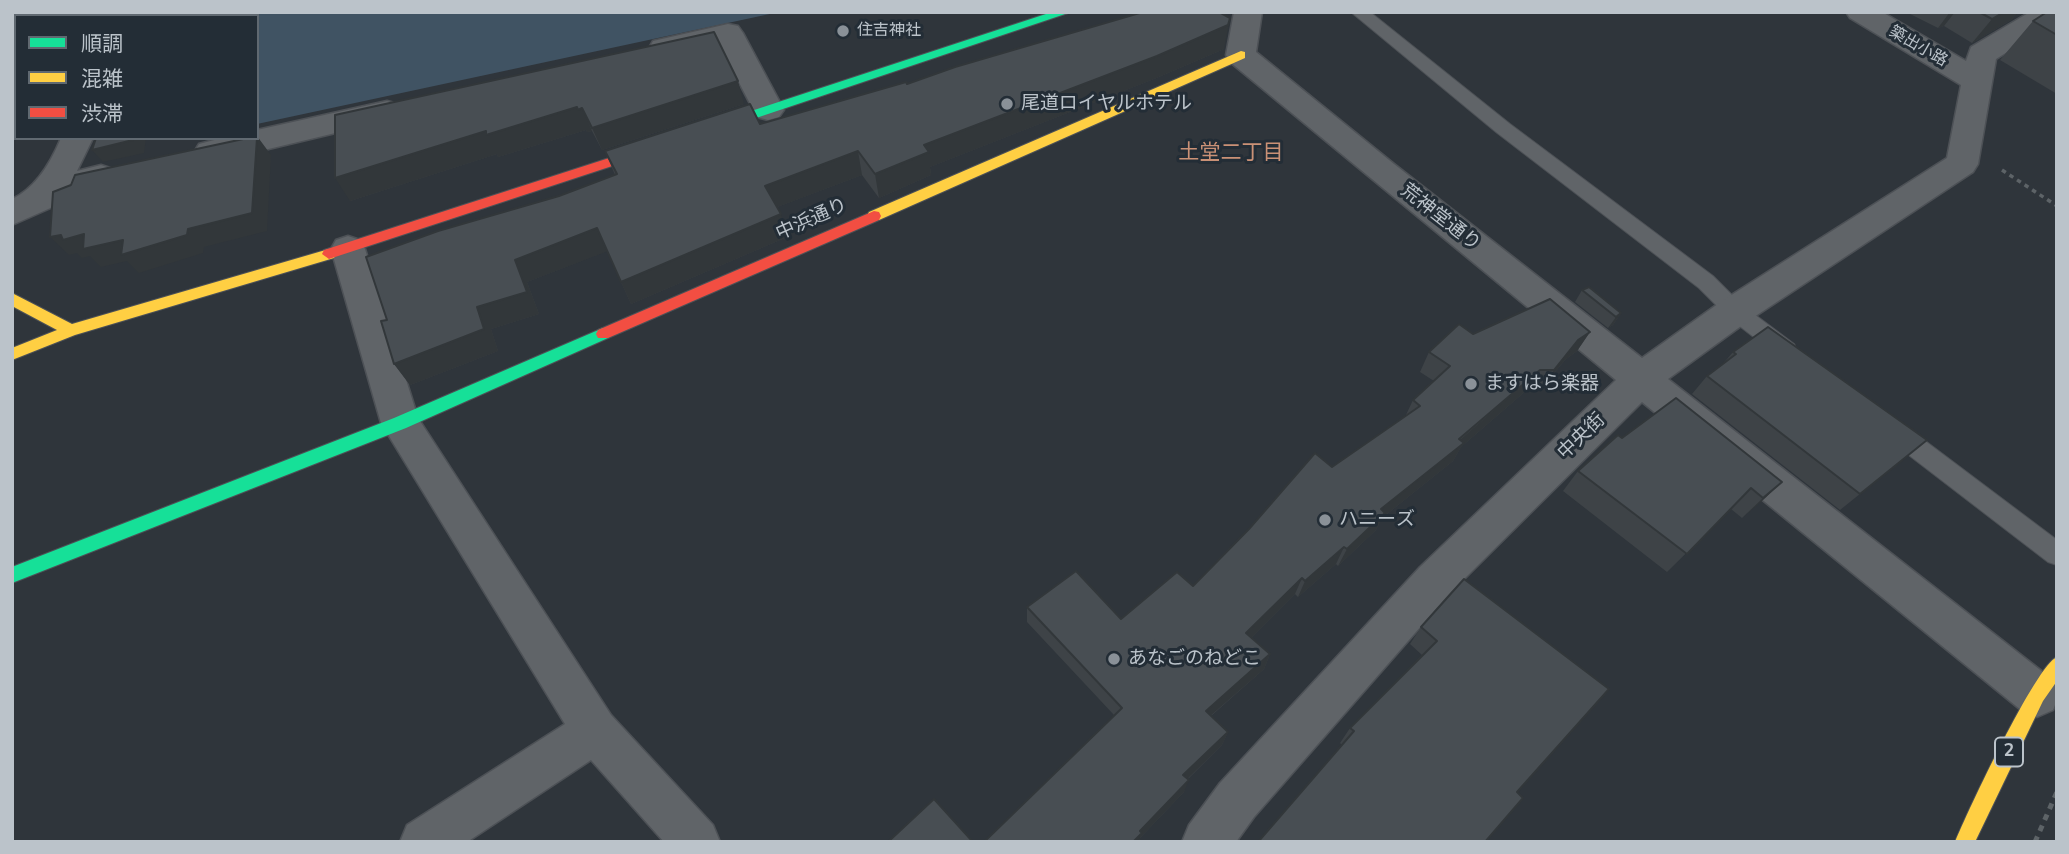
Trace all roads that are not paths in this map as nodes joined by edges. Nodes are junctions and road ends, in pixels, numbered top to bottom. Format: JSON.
{"nodes":[{"id":1,"x":1065,"y":12,"type":"edge"},
{"id":2,"x":1248,"y":12,"type":"edge"},
{"id":3,"x":1359,"y":12,"type":"edge"},
{"id":4,"x":1860,"y":12,"type":"edge"},
{"id":5,"x":2051,"y":12,"type":"edge"},
{"id":6,"x":634,"y":55,"type":"edge"},
{"id":7,"x":1241,"y":55,"type":"junction"},
{"id":8,"x":1978,"y":82,"type":"junction"},
{"id":9,"x":418,"y":104,"type":"edge"},
{"id":10,"x":768,"y":110,"type":"junction"},
{"id":11,"x":76,"y":140,"type":"edge"},
{"id":12,"x":188,"y":157,"type":"edge"},
{"id":13,"x":134,"y":170,"type":"edge"},
{"id":14,"x":25,"y":207,"type":"edge"},
{"id":15,"x":348,"y":249,"type":"junction"},
{"id":16,"x":12,"y":298,"type":"edge"},
{"id":17,"x":1735,"y":312,"type":"junction"},
{"id":18,"x":71,"y":330,"type":"junction"},
{"id":19,"x":12,"y":354,"type":"edge"},
{"id":20,"x":1802,"y":362,"type":"edge"},
{"id":21,"x":1642,"y":378,"type":"junction"},
{"id":22,"x":1880,"y":420,"type":"edge"},
{"id":23,"x":400,"y":424,"type":"junction"},
{"id":24,"x":2057,"y":554,"type":"edge"},
{"id":25,"x":12,"y":575,"type":"edge"},
{"id":26,"x":2047,"y":680,"type":"edge"},
{"id":27,"x":595,"y":731,"type":"junction"},
{"id":28,"x":424,"y":842,"type":"edge"},
{"id":29,"x":696,"y":842,"type":"edge"},
{"id":30,"x":1206,"y":842,"type":"edge"},
{"id":31,"x":1965,"y":842,"type":"edge"}],
"edges":[{"from":1,"to":10,"type":"main road"},
{"from":2,"to":7,"type":"street"},
{"from":3,"to":17,"type":"lane"},
{"from":4,"to":8,"type":"street","name":"築出小路"},
{"from":5,"to":8,"type":"street","name":"中央街"},
{"from":6,"to":10,"type":"street"},
{"from":7,"to":21,"type":"street","name":"荒神堂通り"},
{"from":7,"to":23,"type":"main road","name":"中浜通り"},
{"from":8,"to":17,"type":"street","name":"中央街"},
{"from":9,"to":12,"type":"street"},
{"from":10,"to":15,"type":"main road"},
{"from":11,"to":14,"type":"street"},
{"from":13,"to":14,"type":"street"},
{"from":15,"to":18,"type":"main road"},
{"from":15,"to":23,"type":"street"},
{"from":16,"to":18,"type":"main road"},
{"from":17,"to":20,"type":"lane"},
{"from":17,"to":21,"type":"street","name":"中央街"},
{"from":18,"to":19,"type":"main road"},
{"from":21,"to":26,"type":"street","name":"荒神堂通り"},
{"from":21,"to":30,"type":"street","name":"中央街"},
{"from":22,"to":24,"type":"lane"},
{"from":23,"to":25,"type":"main road","name":"中浜通り"},
{"from":23,"to":27,"type":"street"},
{"from":26,"to":31,"type":"main road","number":"2"},
{"from":27,"to":28,"type":"street"},
{"from":27,"to":29,"type":"street"}]}
